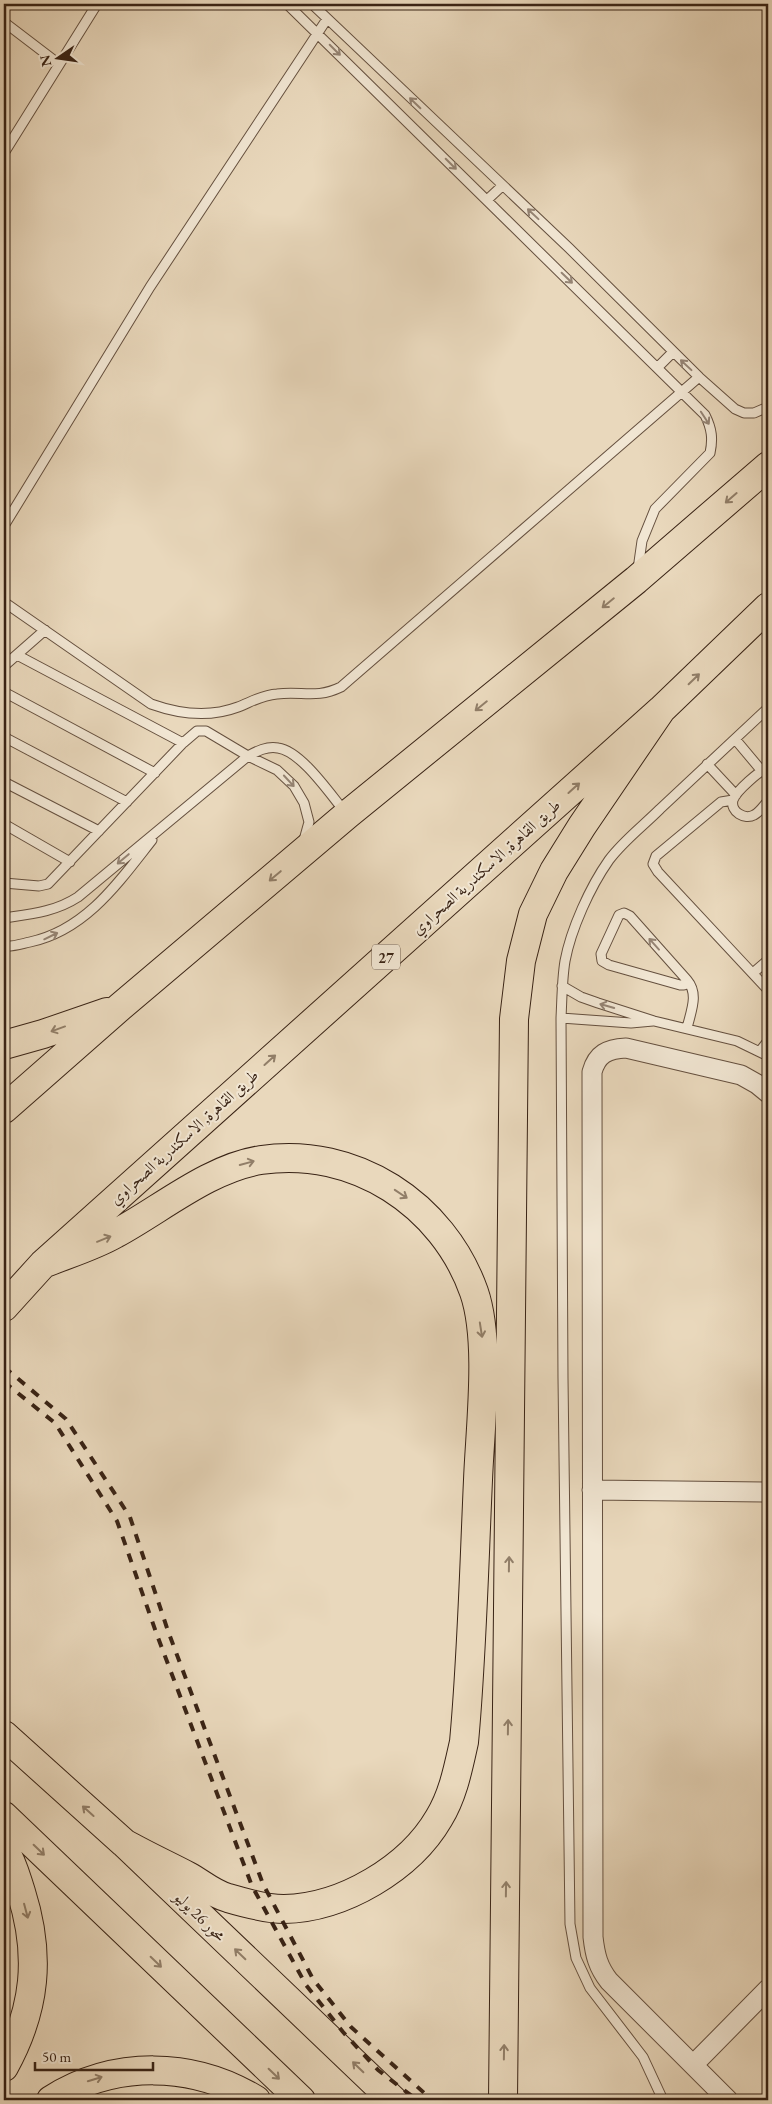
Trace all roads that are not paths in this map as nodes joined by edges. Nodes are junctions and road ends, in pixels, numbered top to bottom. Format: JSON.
{"nodes":[{"id":1,"x":97,"y":4,"type":"edge"},
{"id":2,"x":288,"y":4,"type":"edge"},
{"id":3,"x":312,"y":4,"type":"edge"},
{"id":4,"x":327,"y":19,"type":"junction"},
{"id":5,"x":4,"y":22,"type":"edge"},
{"id":6,"x":318,"y":33,"type":"junction"},
{"id":7,"x":59,"y":64,"type":"junction"},
{"id":8,"x":4,"y":153,"type":"edge"},
{"id":9,"x":502,"y":186,"type":"junction"},
{"id":10,"x":487,"y":200,"type":"junction"},
{"id":11,"x":673,"y":352,"type":"junction"},
{"id":12,"x":658,"y":367,"type":"junction"},
{"id":13,"x":699,"y":377,"type":"junction"},
{"id":14,"x":683,"y":392,"type":"junction"},
{"id":15,"x":768,"y":407,"type":"edge"},
{"id":16,"x":768,"y":466,"type":"edge"},
{"id":17,"x":4,"y":526,"type":"edge"},
{"id":18,"x":636,"y":580,"type":"junction"},
{"id":19,"x":4,"y":602,"type":"edge"},
{"id":20,"x":768,"y":607,"type":"edge"},
{"id":21,"x":45,"y":630,"type":"junction"},
{"id":22,"x":17,"y":655,"type":"junction"},
{"id":23,"x":4,"y":666,"type":"edge"},
{"id":24,"x":4,"y":692,"type":"edge"},
{"id":25,"x":768,"y":708,"type":"edge"},
{"id":26,"x":661,"y":710,"type":"junction"},
{"id":27,"x":4,"y":737,"type":"edge"},
{"id":28,"x":735,"y":739,"type":"junction"},
{"id":29,"x":183,"y":743,"type":"junction"},
{"id":30,"x":248,"y":756,"type":"junction"},
{"id":31,"x":707,"y":764,"type":"junction"},
{"id":32,"x":766,"y":768,"type":"edge"},
{"id":33,"x":154,"y":773,"type":"junction"},
{"id":34,"x":4,"y":782,"type":"edge"},
{"id":35,"x":735,"y":797,"type":"junction"},
{"id":36,"x":768,"y":801,"type":"edge"},
{"id":37,"x":127,"y":802,"type":"junction"},
{"id":38,"x":348,"y":814,"type":"junction"},
{"id":39,"x":4,"y":824,"type":"edge"},
{"id":40,"x":161,"y":828,"type":"junction"},
{"id":41,"x":99,"y":831,"type":"junction"},
{"id":42,"x":300,"y":855,"type":"junction"},
{"id":43,"x":70,"y":862,"type":"junction"},
{"id":44,"x":4,"y":882,"type":"edge"},
{"id":45,"x":4,"y":918,"type":"edge"},
{"id":46,"x":4,"y":946,"type":"edge"},
{"id":47,"x":768,"y":960,"type":"edge"},
{"id":48,"x":753,"y":973,"type":"junction"},
{"id":49,"x":687,"y":980,"type":"junction"},
{"id":50,"x":562,"y":986,"type":"junction"},
{"id":51,"x":768,"y":990,"type":"edge"},
{"id":52,"x":120,"y":1007,"type":"junction"},
{"id":53,"x":561,"y":1018,"type":"junction"},
{"id":54,"x":654,"y":1021,"type":"junction"},
{"id":55,"x":687,"y":1028,"type":"junction"},
{"id":56,"x":768,"y":1041,"type":"edge"},
{"id":57,"x":4,"y":1044,"type":"edge"},
{"id":58,"x":760,"y":1051,"type":"junction"},
{"id":59,"x":768,"y":1056,"type":"edge"},
{"id":60,"x":768,"y":1093,"type":"edge"},
{"id":61,"x":4,"y":1109,"type":"edge"},
{"id":62,"x":43,"y":1264,"type":"junction"},
{"id":63,"x":4,"y":1307,"type":"edge"},
{"id":64,"x":592,"y":1490,"type":"junction"},
{"id":65,"x":768,"y":1492,"type":"edge"},
{"id":66,"x":4,"y":1735,"type":"edge"},
{"id":67,"x":4,"y":1816,"type":"edge"},
{"id":68,"x":124,"y":1843,"type":"junction"},
{"id":69,"x":4,"y":1849,"type":"edge"},
{"id":70,"x":768,"y":1989,"type":"edge"},
{"id":71,"x":693,"y":2065,"type":"junction"},
{"id":72,"x":4,"y":2067,"type":"edge"},
{"id":73,"x":51,"y":2100,"type":"edge"},
{"id":74,"x":256,"y":2100,"type":"edge"},
{"id":75,"x":300,"y":2100,"type":"edge"},
{"id":76,"x":393,"y":2100,"type":"edge"},
{"id":77,"x":503,"y":2100,"type":"edge"},
{"id":78,"x":663,"y":2100,"type":"edge"},
{"id":79,"x":728,"y":2100,"type":"edge"}],
"edges":[{"from":1,"to":7,"type":"lane"},
{"from":2,"to":6,"type":"lane"},
{"from":3,"to":4,"type":"lane"},
{"from":4,"to":6,"type":"lane"},
{"from":9,"to":4,"type":"lane","one_way":true},
{"from":5,"to":7,"type":"lane"},
{"from":6,"to":10,"type":"lane","one_way":true},
{"from":6,"to":17,"type":"lane"},
{"from":7,"to":8,"type":"lane"},
{"from":9,"to":10,"type":"lane"},
{"from":11,"to":9,"type":"lane","one_way":true},
{"from":10,"to":12,"type":"lane","one_way":true},
{"from":11,"to":12,"type":"lane"},
{"from":13,"to":11,"type":"lane","one_way":true},
{"from":12,"to":14,"type":"lane"},
{"from":13,"to":14,"type":"lane"},
{"from":13,"to":15,"type":"lane"},
{"from":14,"to":18,"type":"lane","one_way":true},
{"from":14,"to":21,"type":"lane"},
{"from":16,"to":18,"type":"highway","one_way":true},
{"from":18,"to":38,"type":"highway","one_way":true},
{"from":19,"to":21,"type":"lane"},
{"from":26,"to":20,"type":"highway","name":"طريق القاهرة, الاسكندرية الصحراوي","number":"27","one_way":true},
{"from":21,"to":22,"type":"lane"},
{"from":22,"to":23,"type":"lane"},
{"from":22,"to":29,"type":"lane"},
{"from":24,"to":33,"type":"lane"},
{"from":25,"to":28,"type":"lane"},
{"from":62,"to":26,"type":"highway","name":"طريق القاهرة, الاسكندرية الصحراوي","number":"27","one_way":true},
{"from":77,"to":26,"type":"highway","one_way":true},
{"from":27,"to":37,"type":"lane"},
{"from":28,"to":31,"type":"lane"},
{"from":28,"to":32,"type":"lane"},
{"from":29,"to":30,"type":"lane"},
{"from":29,"to":33,"type":"lane"},
{"from":30,"to":38,"type":"lane"},
{"from":30,"to":40,"type":"lane"},
{"from":30,"to":42,"type":"lane","one_way":true},
{"from":31,"to":35,"type":"lane"},
{"from":31,"to":50,"type":"lane"},
{"from":32,"to":35,"type":"lane"},
{"from":33,"to":37,"type":"lane"},
{"from":34,"to":41,"type":"lane"},
{"from":35,"to":36,"type":"lane"},
{"from":35,"to":48,"type":"lane"},
{"from":37,"to":41,"type":"lane"},
{"from":38,"to":42,"type":"highway"},
{"from":39,"to":43,"type":"lane"},
{"from":40,"to":45,"type":"lane","one_way":true},
{"from":46,"to":40,"type":"lane","one_way":true},
{"from":41,"to":43,"type":"lane"},
{"from":42,"to":52,"type":"highway","one_way":true},
{"from":43,"to":44,"type":"lane"},
{"from":47,"to":48,"type":"lane"},
{"from":48,"to":51,"type":"lane"},
{"from":49,"to":49,"type":"lane","one_way":true},
{"from":49,"to":55,"type":"lane"},
{"from":50,"to":53,"type":"lane"},
{"from":54,"to":50,"type":"lane","one_way":true},
{"from":52,"to":57,"type":"highway","one_way":true},
{"from":52,"to":61,"type":"highway"},
{"from":53,"to":54,"type":"lane"},
{"from":53,"to":78,"type":"lane"},
{"from":54,"to":55,"type":"lane"},
{"from":55,"to":58,"type":"lane"},
{"from":56,"to":58,"type":"lane"},
{"from":58,"to":59,"type":"lane"},
{"from":60,"to":64,"type":"street"},
{"from":62,"to":63,"type":"highway","name":"طريق القاهرة, الاسكندرية الصحراوي","number":"27"},
{"from":62,"to":68,"type":"highway","one_way":true},
{"from":64,"to":65,"type":"street"},
{"from":64,"to":71,"type":"street"},
{"from":68,"to":66,"type":"highway","name":"محور 26 يوليو","one_way":true},
{"from":67,"to":75,"type":"highway","one_way":true},
{"from":76,"to":68,"type":"highway","name":"محور 26 يوليو","one_way":true},
{"from":69,"to":72,"type":"highway","one_way":true},
{"from":70,"to":71,"type":"street"},
{"from":71,"to":79,"type":"street"},
{"from":73,"to":74,"type":"highway","one_way":true}]}
